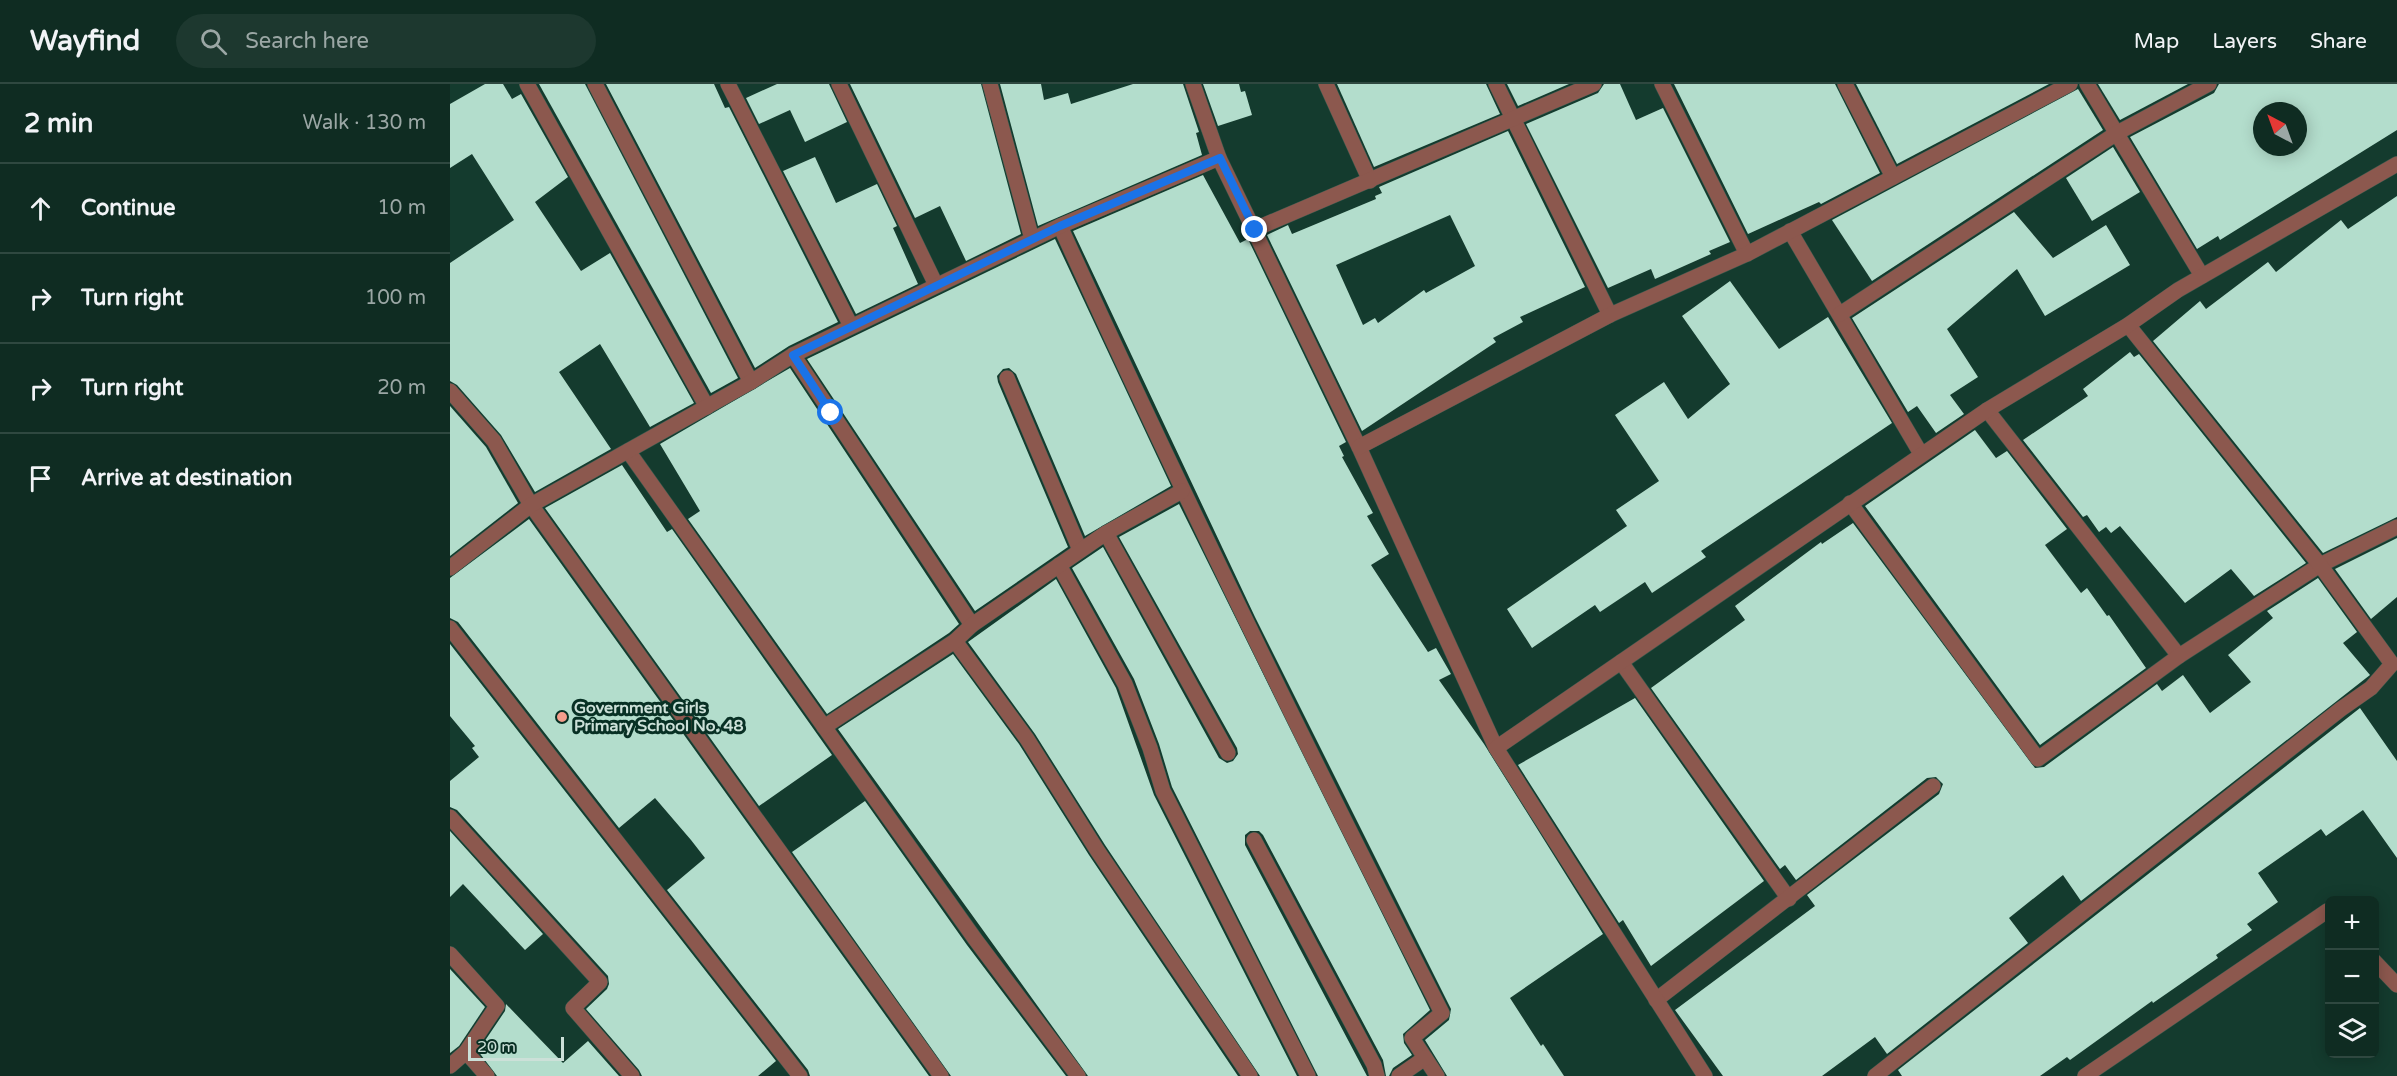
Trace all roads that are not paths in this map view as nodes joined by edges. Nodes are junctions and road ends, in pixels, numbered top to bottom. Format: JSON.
{"nodes":[{"id":1,"x":527,"y":84,"type":"edge"},
{"id":2,"x":596,"y":84,"type":"edge"},
{"id":3,"x":728,"y":84,"type":"edge"},
{"id":4,"x":840,"y":84,"type":"edge"},
{"id":5,"x":990,"y":84,"type":"edge"},
{"id":6,"x":1193,"y":84,"type":"edge"},
{"id":7,"x":1326,"y":84,"type":"edge"},
{"id":8,"x":1496,"y":84,"type":"edge"},
{"id":9,"x":1594,"y":84,"type":"edge"},
{"id":10,"x":1662,"y":84,"type":"edge"},
{"id":11,"x":1845,"y":84,"type":"edge"},
{"id":12,"x":2070,"y":84,"type":"edge"},
{"id":13,"x":2087,"y":84,"type":"edge"},
{"id":14,"x":2209,"y":84,"type":"edge"},
{"id":15,"x":1514,"y":119,"type":"junction"},
{"id":16,"x":2116,"y":133,"type":"junction"},
{"id":17,"x":1220,"y":158,"type":"junction"},
{"id":18,"x":2397,"y":164,"type":"edge"},
{"id":19,"x":1893,"y":177,"type":"junction"},
{"id":20,"x":1370,"y":181,"type":"junction"},
{"id":21,"x":1060,"y":226,"type":"junction"},
{"id":22,"x":1255,"y":230,"type":"junction"},
{"id":23,"x":1790,"y":231,"type":"junction"},
{"id":24,"x":1032,"y":239,"type":"junction"},
{"id":25,"x":1747,"y":254,"type":"junction"},
{"id":26,"x":2202,"y":276,"type":"junction"},
{"id":27,"x":936,"y":285,"type":"junction"},
{"id":28,"x":1840,"y":314,"type":"junction"},
{"id":29,"x":1610,"y":315,"type":"junction"},
{"id":30,"x":2128,"y":325,"type":"junction"},
{"id":31,"x":851,"y":326,"type":"junction"},
{"id":32,"x":793,"y":355,"type":"junction"},
{"id":33,"x":1007,"y":378,"type":"dead end"},
{"id":34,"x":751,"y":382,"type":"junction"},
{"id":35,"x":450,"y":391,"type":"edge"},
{"id":36,"x":706,"y":406,"type":"junction"},
{"id":37,"x":1987,"y":410,"type":"junction"},
{"id":38,"x":1359,"y":447,"type":"junction"},
{"id":39,"x":628,"y":452,"type":"junction"},
{"id":40,"x":1921,"y":454,"type":"junction"},
{"id":41,"x":1182,"y":491,"type":"junction"},
{"id":42,"x":1850,"y":504,"type":"junction"},
{"id":43,"x":531,"y":505,"type":"junction"},
{"id":44,"x":2397,"y":527,"type":"edge"},
{"id":45,"x":1106,"y":533,"type":"junction"},
{"id":46,"x":1080,"y":550,"type":"junction"},
{"id":47,"x":1059,"y":564,"type":"junction"},
{"id":48,"x":2320,"y":565,"type":"junction"},
{"id":49,"x":450,"y":568,"type":"edge"},
{"id":50,"x":972,"y":625,"type":"junction"},
{"id":51,"x":450,"y":628,"type":"edge"},
{"id":52,"x":955,"y":641,"type":"junction"},
{"id":53,"x":2179,"y":656,"type":"junction"},
{"id":54,"x":1621,"y":662,"type":"junction"},
{"id":55,"x":824,"y":728,"type":"junction"},
{"id":56,"x":1496,"y":748,"type":"junction"},
{"id":57,"x":1228,"y":753,"type":"dead end"},
{"id":58,"x":1932,"y":786,"type":"dead end"},
{"id":59,"x":450,"y":817,"type":"edge"},
{"id":60,"x":1254,"y":840,"type":"dead end"},
{"id":61,"x":1789,"y":899,"type":"junction"},
{"id":62,"x":2325,"y":912,"type":"edge"},
{"id":63,"x":450,"y":954,"type":"edge"},
{"id":64,"x":2379,"y":966,"type":"edge"},
{"id":65,"x":2397,"y":985,"type":"edge"},
{"id":66,"x":1656,"y":1000,"type":"junction"},
{"id":67,"x":466,"y":1052,"type":"junction"},
{"id":68,"x":1425,"y":1058,"type":"junction"},
{"id":69,"x":450,"y":1066,"type":"edge"},
{"id":70,"x":487,"y":1076,"type":"edge"},
{"id":71,"x":632,"y":1076,"type":"edge"},
{"id":72,"x":800,"y":1076,"type":"edge"},
{"id":73,"x":941,"y":1076,"type":"edge"},
{"id":74,"x":1078,"y":1076,"type":"edge"},
{"id":75,"x":1250,"y":1076,"type":"edge"},
{"id":76,"x":1308,"y":1076,"type":"edge"},
{"id":77,"x":1377,"y":1076,"type":"edge"},
{"id":78,"x":1398,"y":1076,"type":"edge"},
{"id":79,"x":1437,"y":1076,"type":"edge"},
{"id":80,"x":1705,"y":1076,"type":"edge"},
{"id":81,"x":1875,"y":1076,"type":"edge"},
{"id":82,"x":2085,"y":1076,"type":"edge"}],
"edges":[{"from":1,"to":36,"type":"street"},
{"from":2,"to":34,"type":"street"},
{"from":3,"to":31,"type":"street"},
{"from":4,"to":27,"type":"street"},
{"from":5,"to":24,"type":"street"},
{"from":6,"to":17,"type":"street"},
{"from":7,"to":20,"type":"street"},
{"from":8,"to":15,"type":"street"},
{"from":9,"to":15,"type":"street"},
{"from":10,"to":25,"type":"street"},
{"from":11,"to":19,"type":"street"},
{"from":12,"to":19,"type":"street"},
{"from":13,"to":16,"type":"street"},
{"from":14,"to":16,"type":"street"},
{"from":15,"to":20,"type":"street"},
{"from":15,"to":29,"type":"street"},
{"from":16,"to":26,"type":"street"},
{"from":16,"to":28,"type":"street"},
{"from":17,"to":21,"type":"street"},
{"from":17,"to":22,"type":"street"},
{"from":18,"to":26,"type":"street"},
{"from":19,"to":23,"type":"street"},
{"from":20,"to":22,"type":"street"},
{"from":21,"to":24,"type":"street"},
{"from":21,"to":41,"type":"street"},
{"from":22,"to":38,"type":"street"},
{"from":23,"to":25,"type":"street"},
{"from":23,"to":28,"type":"street"},
{"from":24,"to":27,"type":"street"},
{"from":25,"to":29,"type":"street"},
{"from":26,"to":30,"type":"street"},
{"from":27,"to":31,"type":"street"},
{"from":28,"to":40,"type":"street"},
{"from":29,"to":38,"type":"street"},
{"from":30,"to":37,"type":"street"},
{"from":30,"to":48,"type":"street"},
{"from":31,"to":32,"type":"street"},
{"from":32,"to":34,"type":"street"},
{"from":32,"to":50,"type":"street"},
{"from":33,"to":46,"type":"street"},
{"from":34,"to":36,"type":"street"},
{"from":35,"to":43,"type":"street"},
{"from":36,"to":39,"type":"street"},
{"from":37,"to":40,"type":"street"},
{"from":37,"to":53,"type":"street"},
{"from":38,"to":56,"type":"street"},
{"from":39,"to":43,"type":"street"},
{"from":39,"to":55,"type":"street"},
{"from":40,"to":42,"type":"street"},
{"from":41,"to":45,"type":"street"},
{"from":41,"to":68,"type":"street"},
{"from":42,"to":53,"type":"street"},
{"from":42,"to":54,"type":"street"},
{"from":43,"to":49,"type":"street"},
{"from":43,"to":73,"type":"street"},
{"from":44,"to":48,"type":"street"},
{"from":45,"to":46,"type":"street"},
{"from":45,"to":57,"type":"street"},
{"from":46,"to":47,"type":"street"},
{"from":47,"to":50,"type":"street"},
{"from":47,"to":76,"type":"street"},
{"from":48,"to":53,"type":"street"},
{"from":48,"to":81,"type":"street"},
{"from":50,"to":52,"type":"street"},
{"from":51,"to":72,"type":"street"},
{"from":52,"to":55,"type":"street"},
{"from":52,"to":75,"type":"street"},
{"from":54,"to":56,"type":"street"},
{"from":54,"to":61,"type":"street"},
{"from":55,"to":74,"type":"street"},
{"from":56,"to":66,"type":"street"},
{"from":58,"to":61,"type":"street"},
{"from":59,"to":71,"type":"street"},
{"from":60,"to":77,"type":"street"},
{"from":61,"to":66,"type":"street"},
{"from":62,"to":82,"type":"street"},
{"from":63,"to":67,"type":"street"},
{"from":64,"to":65,"type":"street"},
{"from":66,"to":80,"type":"street"},
{"from":67,"to":69,"type":"street"},
{"from":67,"to":70,"type":"street"},
{"from":68,"to":78,"type":"street"},
{"from":68,"to":79,"type":"street"}]}
